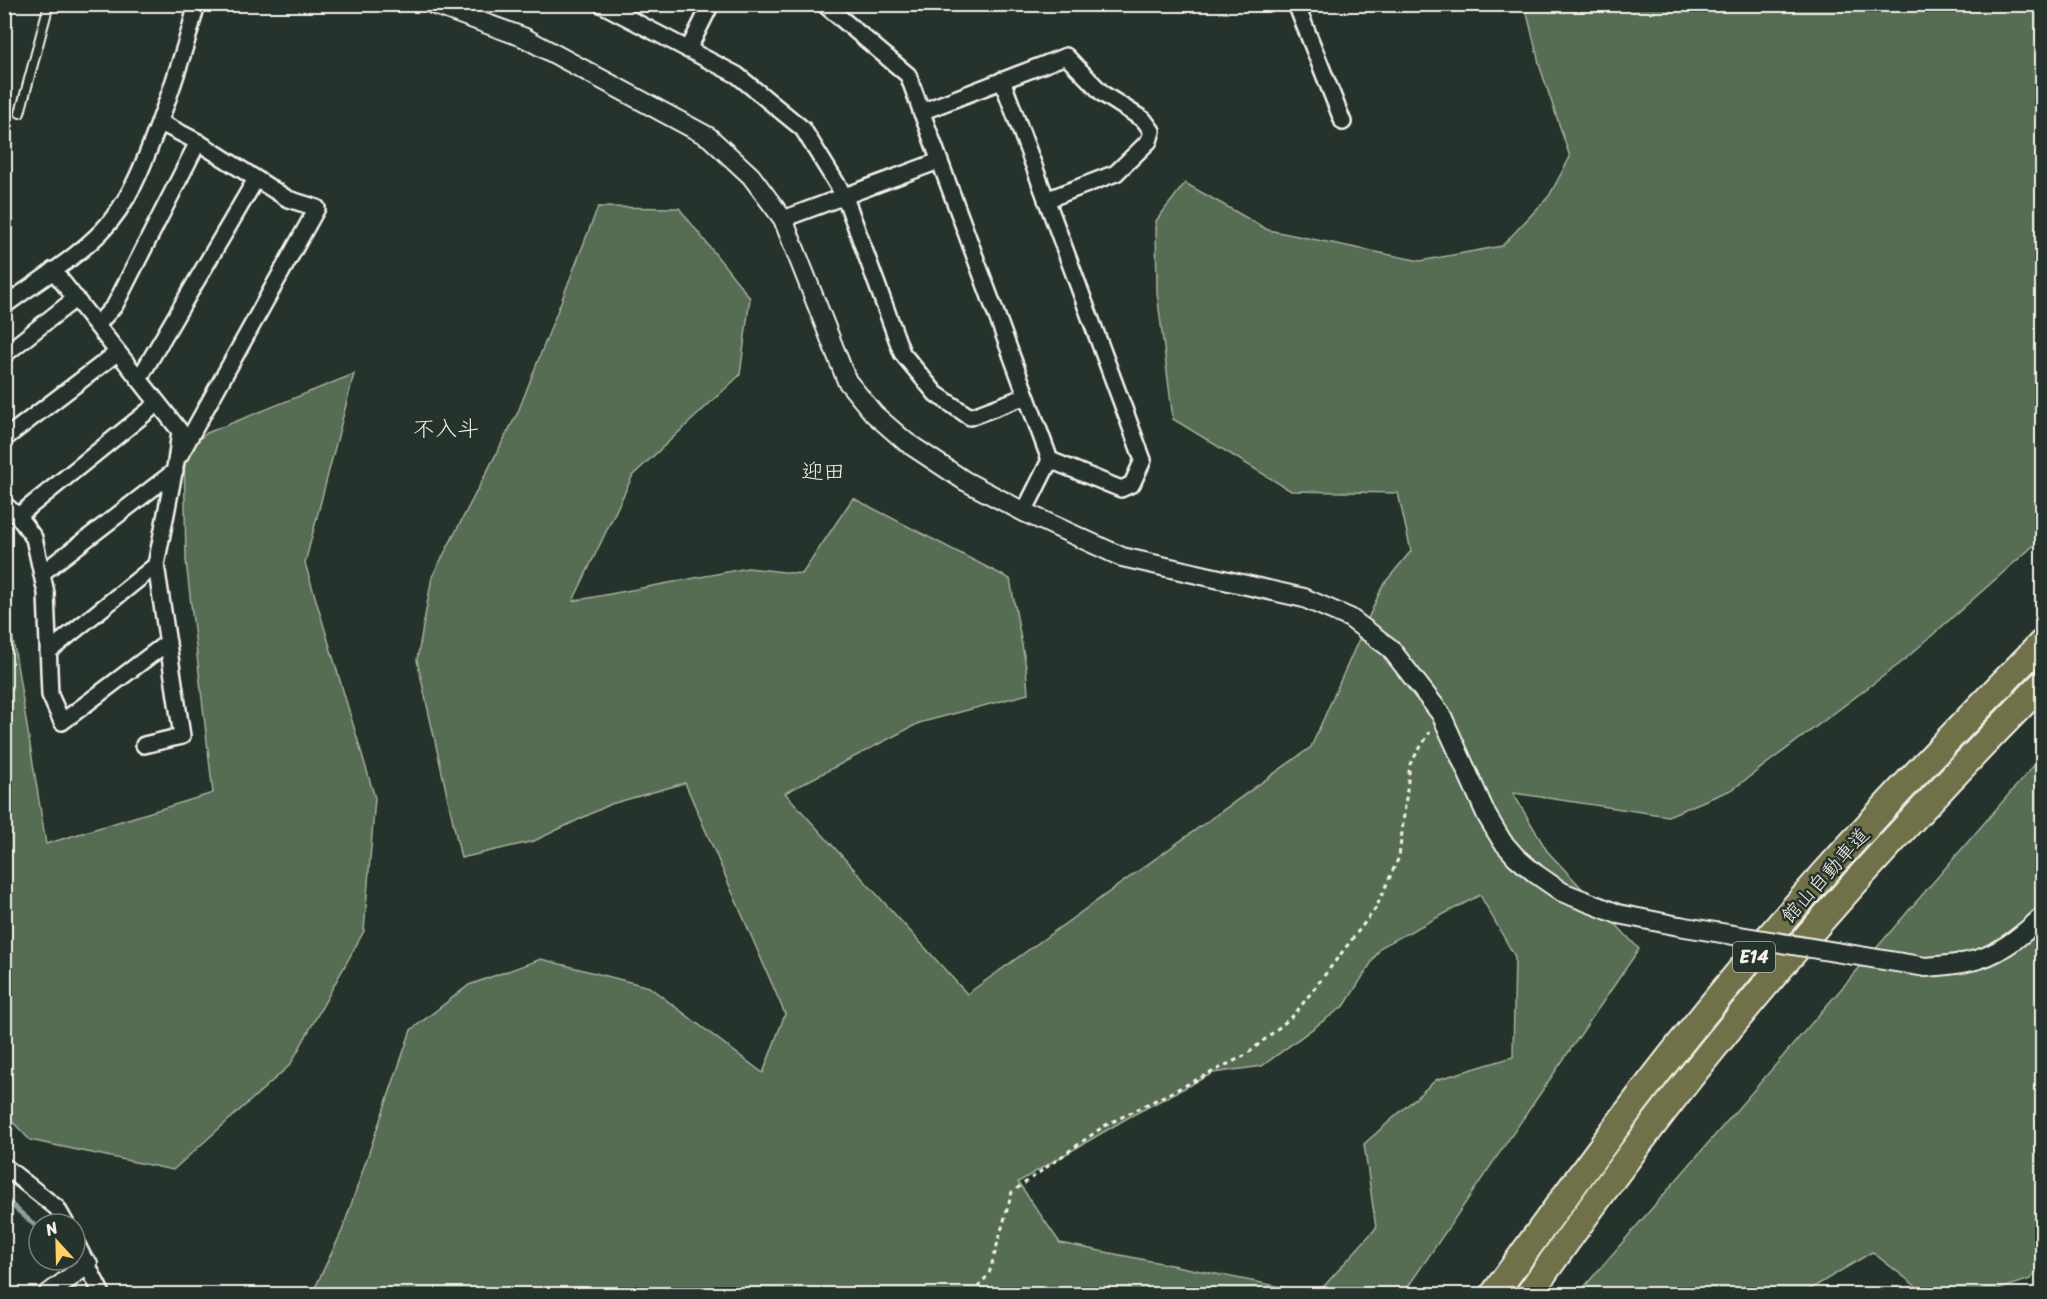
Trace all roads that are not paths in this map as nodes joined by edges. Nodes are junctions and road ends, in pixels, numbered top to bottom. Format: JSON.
{"nodes":[{"id":1,"x":49,"y":4,"type":"edge"},
{"id":2,"x":197,"y":4,"type":"edge"},
{"id":3,"x":432,"y":4,"type":"edge"},
{"id":4,"x":601,"y":4,"type":"edge"},
{"id":5,"x":711,"y":4,"type":"edge"},
{"id":6,"x":824,"y":4,"type":"edge"},
{"id":7,"x":1296,"y":4,"type":"edge"},
{"id":8,"x":688,"y":50,"type":"junction"},
{"id":9,"x":1002,"y":80,"type":"junction"},
{"id":10,"x":921,"y":112,"type":"junction"},
{"id":11,"x":20,"y":113,"type":"dead end"},
{"id":12,"x":159,"y":122,"type":"junction"},
{"id":13,"x":1343,"y":122,"type":"dead end"},
{"id":14,"x":198,"y":142,"type":"junction"},
{"id":15,"x":939,"y":161,"type":"junction"},
{"id":16,"x":256,"y":179,"type":"junction"},
{"id":17,"x":845,"y":197,"type":"junction"},
{"id":18,"x":1047,"y":200,"type":"junction"},
{"id":19,"x":783,"y":219,"type":"junction"},
{"id":20,"x":53,"y":270,"type":"junction"},
{"id":21,"x":76,"y":298,"type":"junction"},
{"id":22,"x":4,"y":306,"type":"edge"},
{"id":23,"x":97,"y":325,"type":"junction"},
{"id":24,"x":118,"y":352,"type":"junction"},
{"id":25,"x":4,"y":355,"type":"edge"},
{"id":26,"x":139,"y":379,"type":"junction"},
{"id":27,"x":1026,"y":396,"type":"junction"},
{"id":28,"x":158,"y":403,"type":"junction"},
{"id":29,"x":4,"y":439,"type":"edge"},
{"id":30,"x":1050,"y":460,"type":"junction"},
{"id":31,"x":175,"y":466,"type":"junction"},
{"id":32,"x":4,"y":504,"type":"edge"},
{"id":33,"x":1024,"y":512,"type":"junction"},
{"id":34,"x":18,"y":516,"type":"junction"},
{"id":35,"x":156,"y":565,"type":"junction"},
{"id":36,"x":42,"y":573,"type":"junction"},
{"id":37,"x":168,"y":642,"type":"junction"},
{"id":38,"x":2043,"y":643,"type":"edge"},
{"id":39,"x":48,"y":652,"type":"junction"},
{"id":40,"x":2043,"y":684,"type":"edge"},
{"id":41,"x":144,"y":745,"type":"dead end"},
{"id":42,"x":2043,"y":917,"type":"edge"},
{"id":43,"x":4,"y":1166,"type":"edge"},
{"id":44,"x":59,"y":1212,"type":"edge"},
{"id":45,"x":88,"y":1264,"type":"joint"},
{"id":46,"x":48,"y":1294,"type":"edge"},
{"id":47,"x":102,"y":1294,"type":"edge"},
{"id":48,"x":1494,"y":1294,"type":"edge"},
{"id":49,"x":1529,"y":1294,"type":"edge"}],
"edges":[{"from":1,"to":11,"type":"lane"},
{"from":2,"to":12,"type":"street"},
{"from":3,"to":19,"type":"street"},
{"from":4,"to":8,"type":"street"},
{"from":5,"to":8,"type":"street"},
{"from":6,"to":10,"type":"street"},
{"from":7,"to":13,"type":"street"},
{"from":8,"to":17,"type":"street"},
{"from":9,"to":10,"type":"street"},
{"from":9,"to":18,"type":"street"},
{"from":9,"to":18,"type":"street"},
{"from":10,"to":15,"type":"street"},
{"from":12,"to":14,"type":"street"},
{"from":12,"to":20,"type":"street"},
{"from":14,"to":16,"type":"street"},
{"from":14,"to":23,"type":"street"},
{"from":15,"to":17,"type":"street"},
{"from":15,"to":27,"type":"street"},
{"from":16,"to":26,"type":"street"},
{"from":16,"to":31,"type":"street"},
{"from":17,"to":19,"type":"street"},
{"from":17,"to":27,"type":"street"},
{"from":18,"to":30,"type":"street"},
{"from":19,"to":33,"type":"street"},
{"from":20,"to":21,"type":"street"},
{"from":20,"to":22,"type":"street"},
{"from":21,"to":23,"type":"street"},
{"from":21,"to":25,"type":"street"},
{"from":23,"to":24,"type":"street"},
{"from":24,"to":26,"type":"street"},
{"from":24,"to":29,"type":"street"},
{"from":26,"to":28,"type":"street"},
{"from":27,"to":30,"type":"street"},
{"from":28,"to":31,"type":"street"},
{"from":28,"to":34,"type":"street"},
{"from":30,"to":33,"type":"street"},
{"from":31,"to":35,"type":"street"},
{"from":31,"to":36,"type":"street"},
{"from":32,"to":34,"type":"street"},
{"from":33,"to":42,"type":"street","bridge":true},
{"from":34,"to":36,"type":"street"},
{"from":35,"to":37,"type":"street"},
{"from":35,"to":39,"type":"street"},
{"from":36,"to":39,"type":"street"},
{"from":37,"to":39,"type":"street"},
{"from":37,"to":41,"type":"street"},
{"from":38,"to":48,"type":"highway","name":"館山自動車道","number":"E14"},
{"from":40,"to":49,"type":"highway","name":"館山自動車道","number":"E14"},
{"from":43,"to":44,"type":"street"},
{"from":45,"to":46,"type":"street"},
{"from":45,"to":47,"type":"street"}]}
